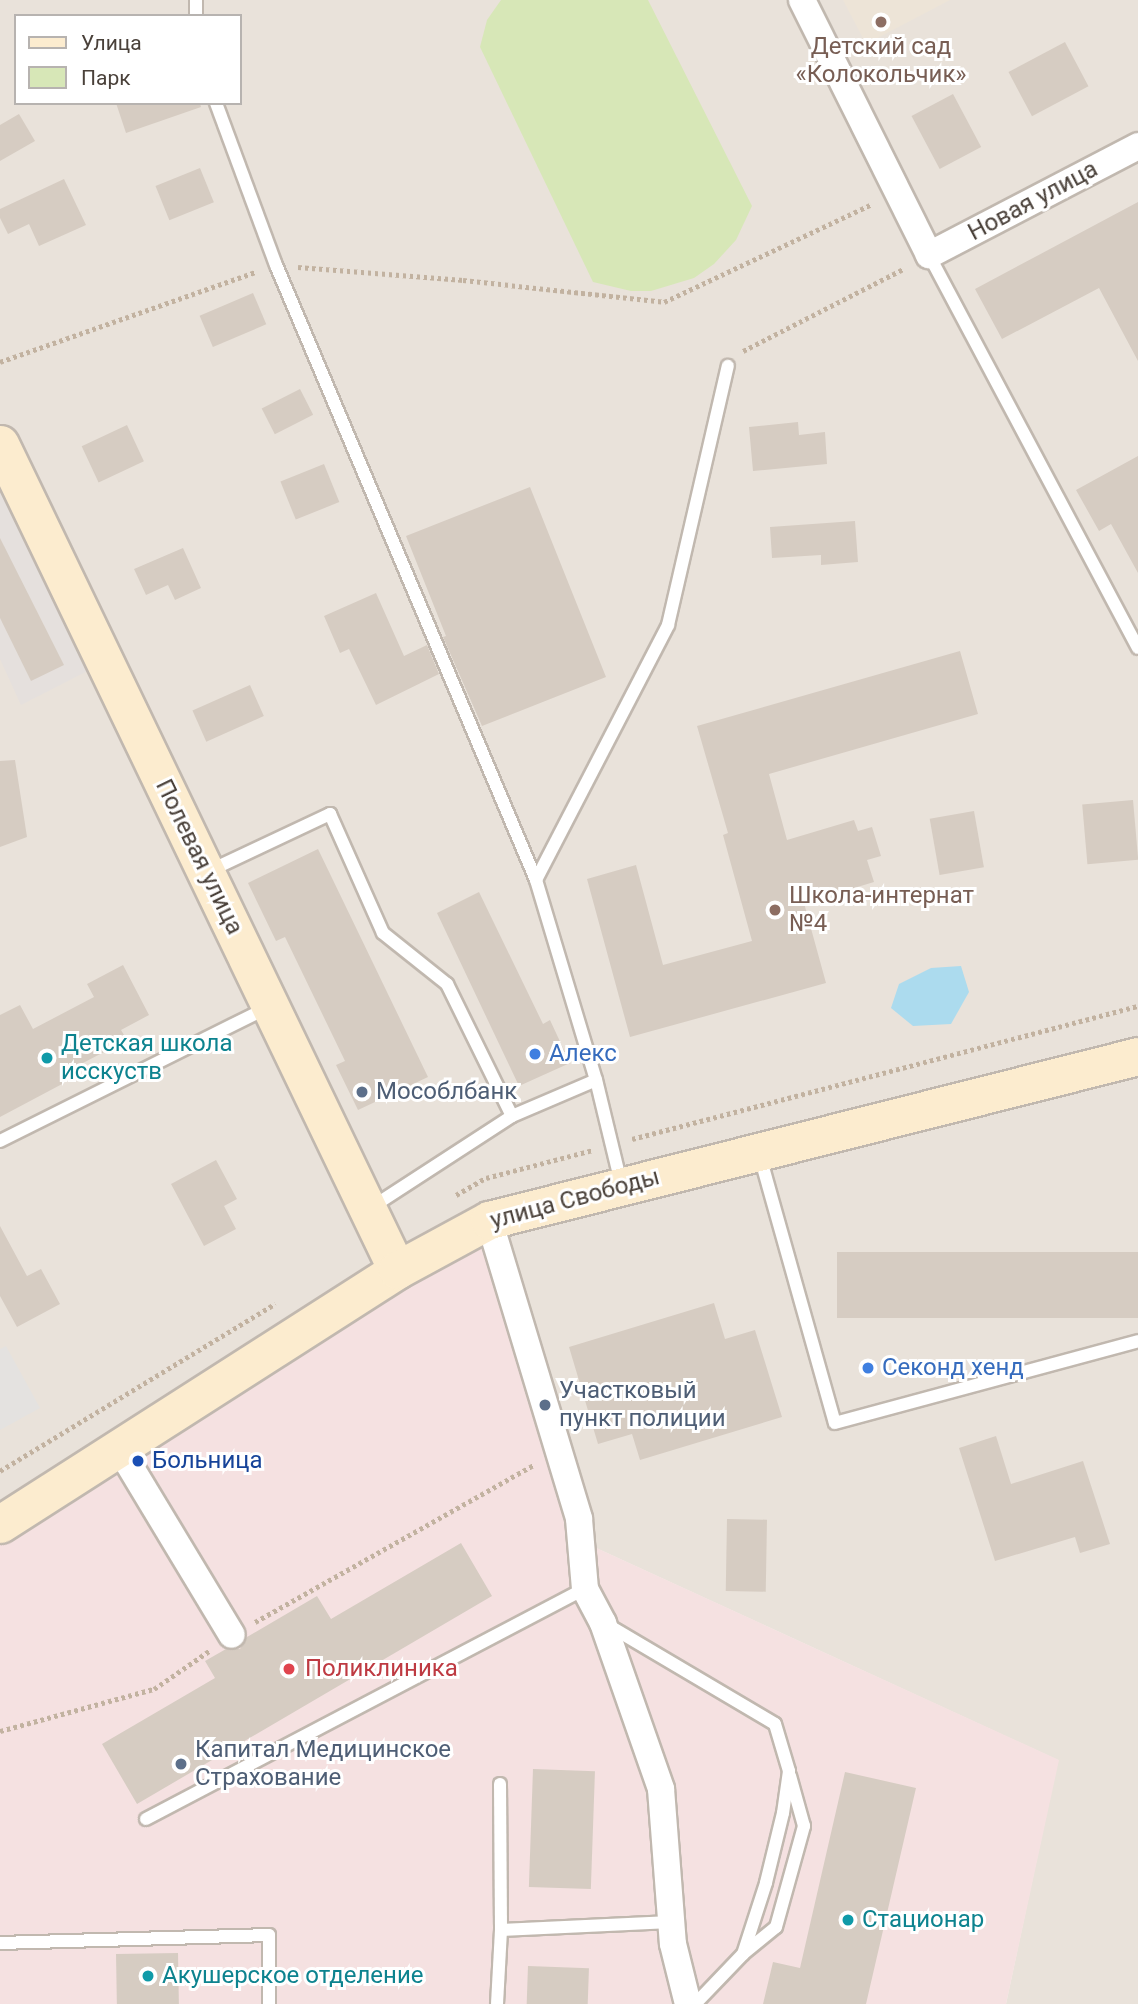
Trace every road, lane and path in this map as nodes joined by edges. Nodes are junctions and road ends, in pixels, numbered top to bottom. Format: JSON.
{"nodes":[{"id":1,"x":802,"y":0,"type":"edge"},
{"id":2,"x":217,"y":105,"type":"edge"},
{"id":3,"x":1137,"y":148,"type":"edge"},
{"id":4,"x":898,"y":192,"type":"junction"},
{"id":5,"x":929,"y":255,"type":"junction"},
{"id":6,"x":276,"y":265,"type":"junction"},
{"id":7,"x":0,"y":362,"type":"edge"},
{"id":8,"x":728,"y":366,"type":"joint"},
{"id":9,"x":0,"y":444,"type":"edge"},
{"id":10,"x":1138,"y":648,"type":"edge"},
{"id":11,"x":206,"y":872,"type":"junction"},
{"id":12,"x":536,"y":880,"type":"junction"},
{"id":13,"x":271,"y":1007,"type":"junction"},
{"id":14,"x":1138,"y":1056,"type":"edge"},
{"id":15,"x":596,"y":1080,"type":"junction"},
{"id":16,"x":512,"y":1116,"type":"junction"},
{"id":17,"x":0,"y":1141,"type":"edge"},
{"id":18,"x":759,"y":1153,"type":"junction"},
{"id":19,"x":622,"y":1186,"type":"junction"},
{"id":20,"x":368,"y":1209,"type":"junction"},
{"id":21,"x":489,"y":1220,"type":"junction"},
{"id":22,"x":397,"y":1270,"type":"junction"},
{"id":23,"x":1138,"y":1341,"type":"edge"},
{"id":24,"x":119,"y":1448,"type":"junction"},
{"id":25,"x":559,"y":1452,"type":"junction"},
{"id":26,"x":0,"y":1524,"type":"edge"},
{"id":27,"x":585,"y":1589,"type":"junction"},
{"id":28,"x":603,"y":1623,"type":"junction"},
{"id":29,"x":232,"y":1635,"type":"junction"},
{"id":30,"x":0,"y":1731,"type":"edge"},
{"id":31,"x":789,"y":1771,"type":"junction"},
{"id":32,"x":500,"y":1784,"type":"dead end"},
{"id":33,"x":146,"y":1819,"type":"dead end"},
{"id":34,"x":671,"y":1922,"type":"junction"},
{"id":35,"x":500,"y":1930,"type":"junction"},
{"id":36,"x":0,"y":1943,"type":"edge"},
{"id":37,"x":743,"y":1954,"type":"junction"},
{"id":38,"x":269,"y":2004,"type":"edge"},
{"id":39,"x":497,"y":2004,"type":"edge"},
{"id":40,"x":688,"y":2004,"type":"edge"},
{"id":41,"x":695,"y":2004,"type":"edge"}],
"edges":[{"from":1,"to":4,"type":"street"},
{"from":2,"to":6,"type":"lane"},
{"from":3,"to":5,"type":"street","name":"Новая улица"},
{"from":4,"to":5,"type":"street"},
{"from":4,"to":6,"type":"path"},
{"from":5,"to":8,"type":"path"},
{"from":5,"to":10,"type":"lane"},
{"from":6,"to":7,"type":"path"},
{"from":6,"to":12,"type":"lane"},
{"from":8,"to":12,"type":"lane"},
{"from":9,"to":11,"type":"main road","name":"Полевая улица"},
{"from":11,"to":13,"type":"main road","name":"Полевая улица"},
{"from":11,"to":16,"type":"lane"},
{"from":12,"to":15,"type":"lane"},
{"from":13,"to":17,"type":"lane"},
{"from":13,"to":20,"type":"main road","name":"Полевая улица"},
{"from":14,"to":18,"type":"main road","name":"улица Свободы"},
{"from":15,"to":16,"type":"lane"},
{"from":15,"to":19,"type":"lane"},
{"from":16,"to":20,"type":"lane"},
{"from":18,"to":19,"type":"main road","name":"улица Свободы"},
{"from":18,"to":23,"type":"lane"},
{"from":19,"to":21,"type":"main road","name":"улица Свободы"},
{"from":20,"to":22,"type":"main road","name":"Полевая улица"},
{"from":21,"to":22,"type":"main road","name":"улица Свободы"},
{"from":21,"to":25,"type":"street"},
{"from":22,"to":24,"type":"main road","name":"улица Свободы"},
{"from":24,"to":26,"type":"main road","name":"улица Свободы"},
{"from":24,"to":29,"type":"street"},
{"from":25,"to":27,"type":"street"},
{"from":25,"to":29,"type":"path"},
{"from":27,"to":28,"type":"street"},
{"from":27,"to":33,"type":"lane"},
{"from":28,"to":31,"type":"lane"},
{"from":28,"to":34,"type":"street"},
{"from":29,"to":30,"type":"path"},
{"from":31,"to":37,"type":"lane"},
{"from":31,"to":37,"type":"lane"},
{"from":32,"to":35,"type":"lane"},
{"from":34,"to":35,"type":"lane"},
{"from":34,"to":40,"type":"street"},
{"from":35,"to":39,"type":"lane"},
{"from":36,"to":38,"type":"lane"},
{"from":37,"to":41,"type":"lane"}]}
